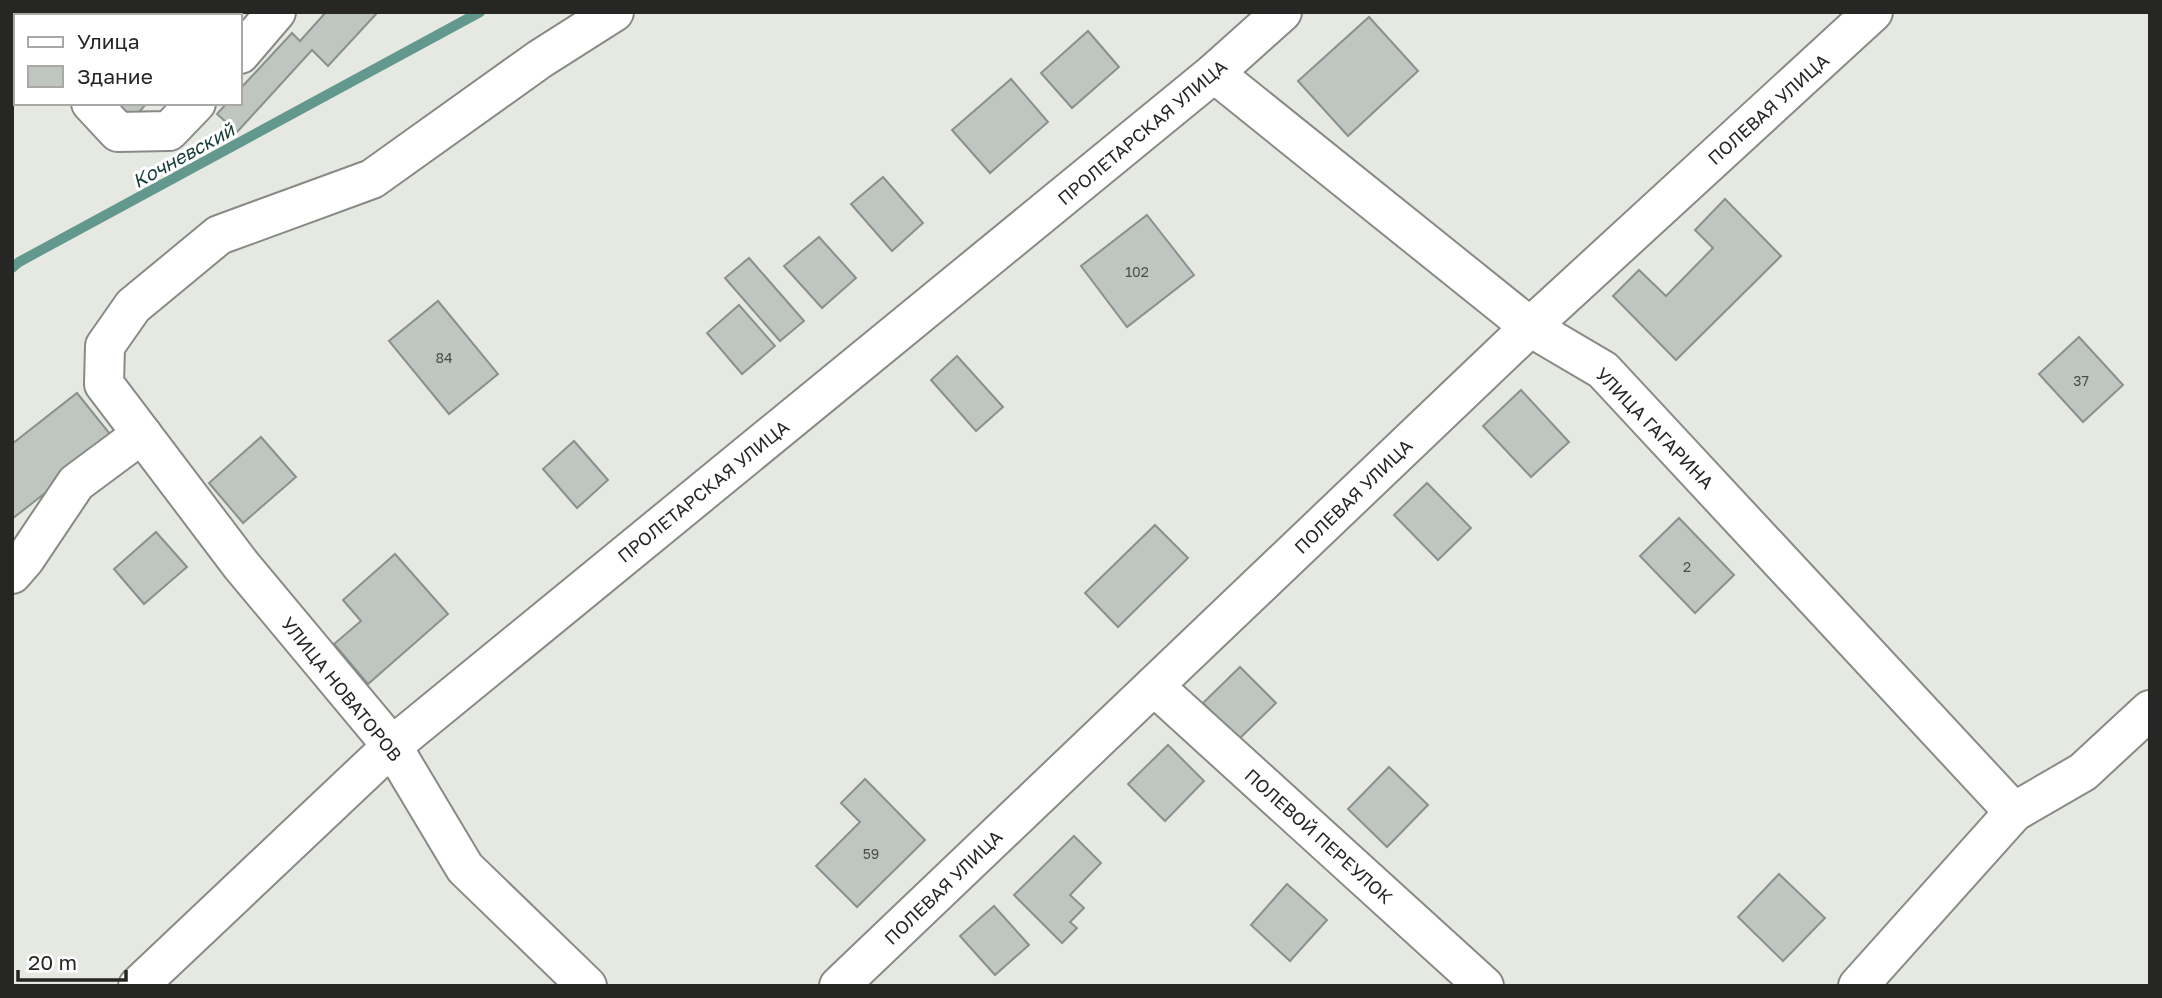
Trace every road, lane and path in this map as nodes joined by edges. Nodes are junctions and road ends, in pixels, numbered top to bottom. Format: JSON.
{"nodes":[{"id":1,"x":276,"y":12,"type":"edge"},
{"id":2,"x":614,"y":12,"type":"edge"},
{"id":3,"x":1282,"y":12,"type":"edge"},
{"id":4,"x":1873,"y":12,"type":"edge"},
{"id":5,"x":242,"y":52,"type":"edge"},
{"id":6,"x":1214,"y":73,"type":"junction"},
{"id":7,"x":93,"y":105,"type":"edge"},
{"id":8,"x":194,"y":105,"type":"edge"},
{"id":9,"x":1530,"y":327,"type":"junction"},
{"id":10,"x":142,"y":434,"type":"junction"},
{"id":11,"x":12,"y":574,"type":"edge"},
{"id":12,"x":1154,"y":686,"type":"junction"},
{"id":13,"x":2150,"y":710,"type":"edge"},
{"id":14,"x":392,"y":746,"type":"junction"},
{"id":15,"x":2014,"y":812,"type":"junction"},
{"id":16,"x":138,"y":986,"type":"edge"},
{"id":17,"x":587,"y":986,"type":"edge"},
{"id":18,"x":839,"y":986,"type":"edge"},
{"id":19,"x":1484,"y":986,"type":"edge"},
{"id":20,"x":1858,"y":986,"type":"edge"}],
"edges":[{"from":1,"to":5,"type":"street"},
{"from":2,"to":10,"type":"street","name":"УЛИЦА НОВАТОРОВ"},
{"from":3,"to":6,"type":"street","name":"ПРОЛЕТАРСКАЯ УЛИЦА"},
{"from":4,"to":9,"type":"street","name":"ПОЛЕВАЯ УЛИЦА"},
{"from":6,"to":9,"type":"street","name":"УЛИЦА ГАГАРИНА"},
{"from":6,"to":14,"type":"street","name":"ПРОЛЕТАРСКАЯ УЛИЦА"},
{"from":7,"to":8,"type":"street"},
{"from":9,"to":12,"type":"street","name":"ПОЛЕВАЯ УЛИЦА"},
{"from":9,"to":15,"type":"street","name":"УЛИЦА ГАГАРИНА"},
{"from":10,"to":11,"type":"street"},
{"from":10,"to":14,"type":"street","name":"УЛИЦА НОВАТОРОВ"},
{"from":12,"to":18,"type":"street","name":"ПОЛЕВАЯ УЛИЦА"},
{"from":12,"to":19,"type":"street","name":"ПОЛЕВОЙ ПЕРЕУЛОК"},
{"from":13,"to":15,"type":"street"},
{"from":14,"to":16,"type":"street","name":"ПРОЛЕТАРСКАЯ УЛИЦА"},
{"from":14,"to":17,"type":"street","name":"УЛИЦА НОВАТОРОВ"},
{"from":15,"to":20,"type":"street"}]}
